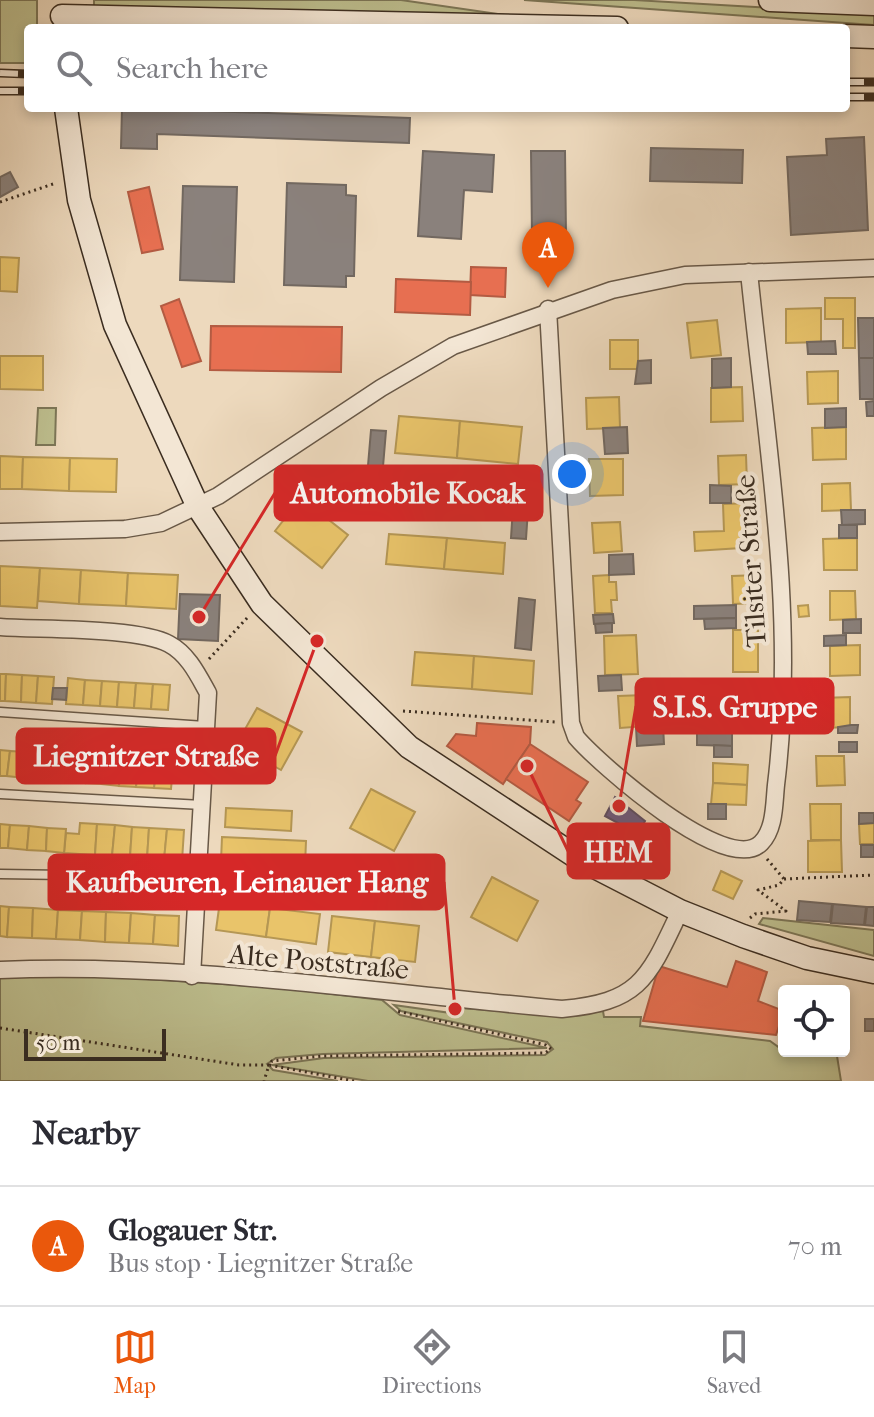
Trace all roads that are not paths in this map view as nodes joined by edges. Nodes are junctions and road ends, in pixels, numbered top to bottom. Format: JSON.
{"nodes":[{"id":1,"x":770,"y":0,"type":"edge"},
{"id":2,"x":874,"y":4,"type":"edge"},
{"id":3,"x":62,"y":15,"type":"edge"},
{"id":4,"x":446,"y":24,"type":"edge"},
{"id":5,"x":850,"y":36,"type":"edge"},
{"id":6,"x":874,"y":37,"type":"edge"},
{"id":7,"x":67,"y":112,"type":"edge"},
{"id":8,"x":874,"y":268,"type":"edge"},
{"id":9,"x":749,"y":272,"type":"junction"},
{"id":10,"x":548,"y":309,"type":"junction"},
{"id":11,"x":198,"y":507,"type":"junction"},
{"id":12,"x":0,"y":532,"type":"edge"},
{"id":13,"x":0,"y":627,"type":"edge"},
{"id":14,"x":0,"y":712,"type":"edge"},
{"id":15,"x":205,"y":726,"type":"junction"},
{"id":16,"x":0,"y":794,"type":"edge"},
{"id":17,"x":203,"y":805,"type":"junction"},
{"id":18,"x":0,"y":874,"type":"edge"},
{"id":19,"x":196,"y":877,"type":"junction"},
{"id":20,"x":680,"y":911,"type":"junction"},
{"id":21,"x":0,"y":970,"type":"edge"},
{"id":22,"x":874,"y":972,"type":"edge"},
{"id":23,"x":192,"y":976,"type":"junction"}],
"edges":[{"from":1,"to":2,"type":"street"},
{"from":3,"to":4,"type":"street"},
{"from":5,"to":6,"type":"street"},
{"from":7,"to":11,"type":"street"},
{"from":8,"to":9,"type":"street"},
{"from":9,"to":10,"type":"street"},
{"from":9,"to":10,"type":"street","name":"Tilsiter Straße"},
{"from":10,"to":11,"type":"street"},
{"from":11,"to":12,"type":"street"},
{"from":11,"to":20,"type":"street"},
{"from":13,"to":15,"type":"street"},
{"from":14,"to":15,"type":"lane"},
{"from":15,"to":17,"type":"street"},
{"from":16,"to":17,"type":"lane"},
{"from":17,"to":19,"type":"street"},
{"from":18,"to":19,"type":"lane"},
{"from":19,"to":23,"type":"street"},
{"from":20,"to":22,"type":"street"},
{"from":20,"to":23,"type":"street","name":"Alte Poststraße"},
{"from":21,"to":23,"type":"street","name":"Alte Poststraße"}]}
